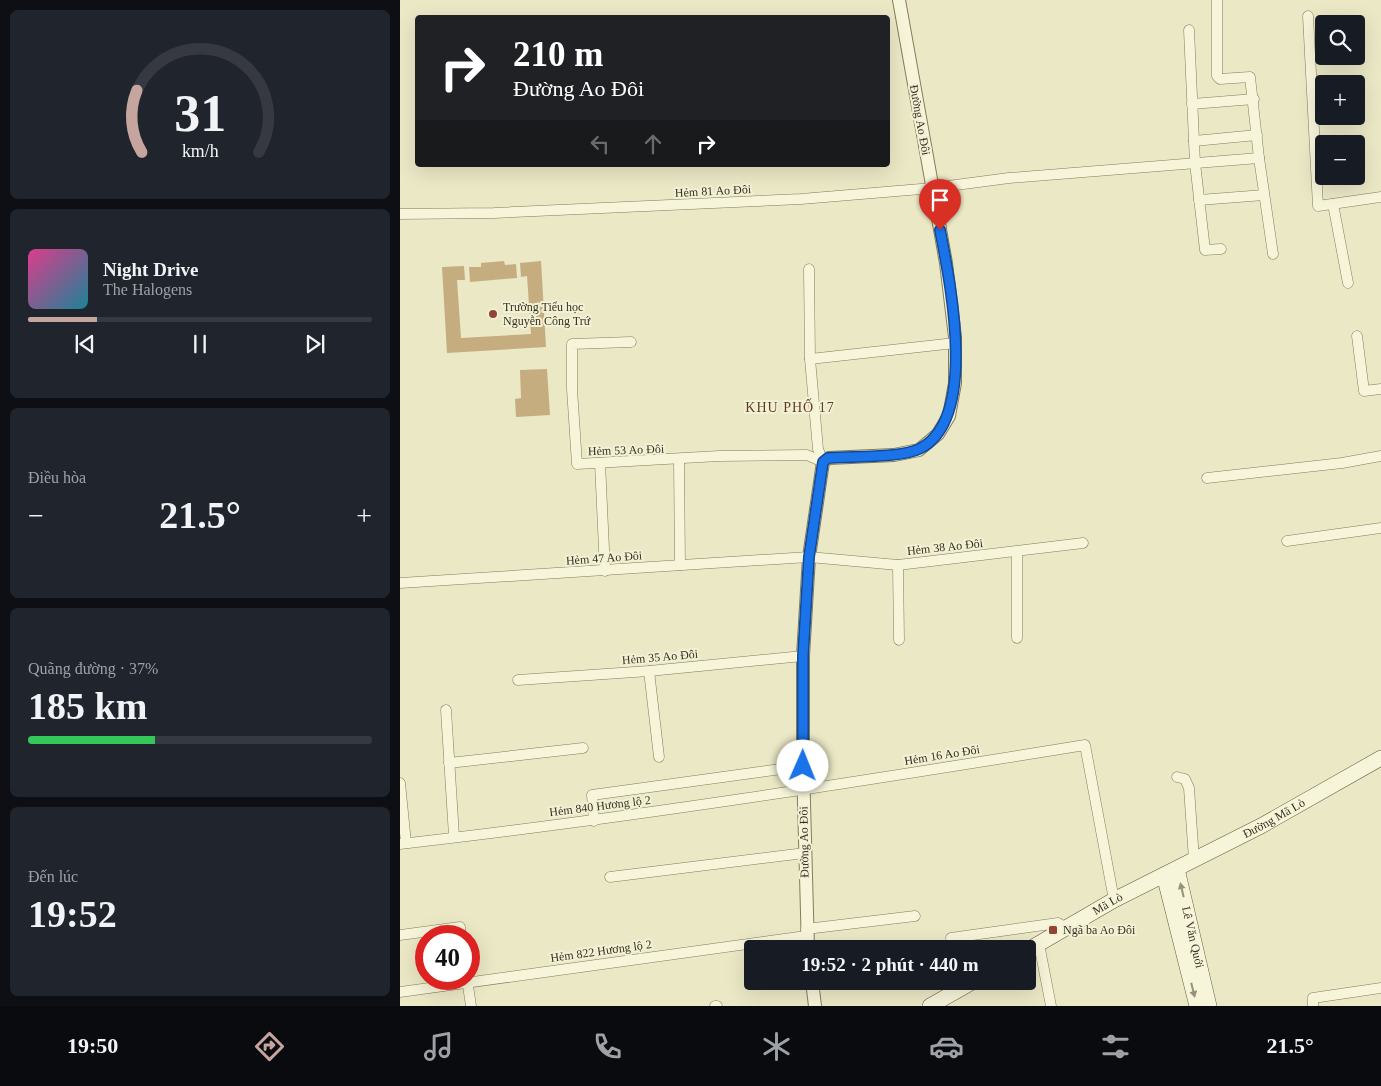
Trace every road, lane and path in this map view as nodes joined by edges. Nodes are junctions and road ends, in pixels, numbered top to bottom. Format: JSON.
{"nodes":[{"id":1,"x":899,"y":0,"type":"edge"},
{"id":2,"x":1217,"y":0,"type":"edge"},
{"id":3,"x":1308,"y":16,"type":"dead end"},
{"id":4,"x":1188,"y":30,"type":"dead end"},
{"id":5,"x":1254,"y":99,"type":"junction"},
{"id":6,"x":1192,"y":104,"type":"junction"},
{"id":7,"x":1257,"y":135,"type":"junction"},
{"id":8,"x":1194,"y":141,"type":"junction"},
{"id":9,"x":1259,"y":158,"type":"junction"},
{"id":10,"x":1196,"y":163,"type":"junction"},
{"id":11,"x":933,"y":188,"type":"junction"},
{"id":12,"x":1264,"y":195,"type":"junction"},
{"id":13,"x":1381,"y":197,"type":"edge"},
{"id":14,"x":1199,"y":200,"type":"junction"},
{"id":15,"x":1333,"y":204,"type":"junction"},
{"id":16,"x":400,"y":214,"type":"edge"},
{"id":17,"x":1221,"y":249,"type":"dead end"},
{"id":18,"x":1273,"y":254,"type":"dead end"},
{"id":19,"x":809,"y":269,"type":"dead end"},
{"id":20,"x":1348,"y":283,"type":"dead end"},
{"id":21,"x":1356,"y":336,"type":"dead end"},
{"id":22,"x":631,"y":342,"type":"dead end"},
{"id":23,"x":955,"y":344,"type":"junction"},
{"id":24,"x":810,"y":359,"type":"junction"},
{"id":25,"x":1381,"y":389,"type":"edge"},
{"id":26,"x":1381,"y":456,"type":"edge"},
{"id":27,"x":679,"y":460,"type":"junction"},
{"id":28,"x":823,"y":462,"type":"junction"},
{"id":29,"x":600,"y":463,"type":"junction"},
{"id":30,"x":1207,"y":478,"type":"dead end"},
{"id":31,"x":1381,"y":528,"type":"edge"},
{"id":32,"x":1286,"y":541,"type":"dead end"},
{"id":33,"x":1083,"y":543,"type":"dead end"},
{"id":34,"x":1017,"y":552,"type":"junction"},
{"id":35,"x":809,"y":557,"type":"junction"},
{"id":36,"x":680,"y":565,"type":"junction"},
{"id":37,"x":898,"y":565,"type":"junction"},
{"id":38,"x":605,"y":571,"type":"junction"},
{"id":39,"x":400,"y":583,"type":"edge"},
{"id":40,"x":1017,"y":638,"type":"dead end"},
{"id":41,"x":899,"y":640,"type":"dead end"},
{"id":42,"x":803,"y":656,"type":"junction"},
{"id":43,"x":649,"y":671,"type":"junction"},
{"id":44,"x":518,"y":680,"type":"dead end"},
{"id":45,"x":446,"y":710,"type":"dead end"},
{"id":46,"x":583,"y":748,"type":"dead end"},
{"id":47,"x":659,"y":757,"type":"dead end"},
{"id":48,"x":1381,"y":758,"type":"edge"},
{"id":49,"x":449,"y":763,"type":"junction"},
{"id":50,"x":803,"y":766,"type":"junction"},
{"id":51,"x":1177,"y":776,"type":"dead end"},
{"id":52,"x":400,"y":783,"type":"edge"},
{"id":53,"x":804,"y":791,"type":"junction"},
{"id":54,"x":594,"y":820,"type":"junction"},
{"id":55,"x":454,"y":836,"type":"junction"},
{"id":56,"x":403,"y":843,"type":"edge"},
{"id":57,"x":805,"y":853,"type":"junction"},
{"id":58,"x":1194,"y":860,"type":"junction"},
{"id":59,"x":1171,"y":872,"type":"junction"},
{"id":60,"x":610,"y":877,"type":"dead end"},
{"id":61,"x":1114,"y":900,"type":"junction"},
{"id":62,"x":914,"y":916,"type":"dead end"},
{"id":63,"x":1066,"y":928,"type":"junction"},
{"id":64,"x":415,"y":934,"type":"edge"},
{"id":65,"x":400,"y":935,"type":"edge"},
{"id":66,"x":807,"y":938,"type":"edge"},
{"id":67,"x":951,"y":938,"type":"dead end"},
{"id":68,"x":1036,"y":945,"type":"edge"},
{"id":69,"x":1036,"y":957,"type":"edge"},
{"id":70,"x":480,"y":978,"type":"edge"},
{"id":71,"x":1381,"y":988,"type":"edge"},
{"id":72,"x":415,"y":989,"type":"edge"},
{"id":73,"x":469,"y":990,"type":"edge"},
{"id":74,"x":813,"y":990,"type":"edge"},
{"id":75,"x":958,"y":990,"type":"edge"},
{"id":76,"x":400,"y":992,"type":"edge"},
{"id":77,"x":1313,"y":1002,"type":"edge"},
{"id":78,"x":471,"y":1006,"type":"edge"},
{"id":79,"x":815,"y":1006,"type":"edge"},
{"id":80,"x":930,"y":1006,"type":"edge"},
{"id":81,"x":1051,"y":1006,"type":"edge"},
{"id":82,"x":1197,"y":1006,"type":"edge"},
{"id":83,"x":1209,"y":1006,"type":"edge"}],
"edges":[{"from":1,"to":11,"type":"street","name":"Đường Ao Đôi"},
{"from":2,"to":5,"type":"street"},
{"from":3,"to":15,"type":"street"},
{"from":4,"to":6,"type":"street"},
{"from":5,"to":6,"type":"street"},
{"from":5,"to":7,"type":"street"},
{"from":6,"to":8,"type":"street"},
{"from":7,"to":8,"type":"street"},
{"from":7,"to":9,"type":"street"},
{"from":8,"to":10,"type":"street"},
{"from":9,"to":10,"type":"street","name":"Hẻm 81 Ao Đôi"},
{"from":9,"to":12,"type":"street"},
{"from":10,"to":11,"type":"street","name":"Hẻm 81 Ao Đôi"},
{"from":10,"to":14,"type":"street"},
{"from":11,"to":16,"type":"street","name":"Hẻm 81 Ao Đôi"},
{"from":11,"to":23,"type":"street","name":"Đường Ao Đôi"},
{"from":12,"to":14,"type":"street"},
{"from":12,"to":18,"type":"street"},
{"from":13,"to":15,"type":"street"},
{"from":14,"to":17,"type":"street"},
{"from":15,"to":20,"type":"street"},
{"from":19,"to":24,"type":"street"},
{"from":21,"to":25,"type":"street"},
{"from":22,"to":29,"type":"street","name":"Hẻm 53 Ao Đôi"},
{"from":23,"to":24,"type":"street"},
{"from":23,"to":28,"type":"street","name":"Đường Ao Đôi"},
{"from":24,"to":28,"type":"street"},
{"from":26,"to":30,"type":"street"},
{"from":27,"to":28,"type":"street","name":"Hẻm 53 Ao Đôi"},
{"from":27,"to":29,"type":"street","name":"Hẻm 53 Ao Đôi"},
{"from":27,"to":36,"type":"street"},
{"from":28,"to":35,"type":"street","name":"Đường Ao Đôi"},
{"from":29,"to":38,"type":"street"},
{"from":31,"to":32,"type":"street"},
{"from":33,"to":34,"type":"street","name":"Hẻm 38 Ao Đôi"},
{"from":34,"to":37,"type":"street","name":"Hẻm 38 Ao Đôi"},
{"from":34,"to":40,"type":"street"},
{"from":35,"to":36,"type":"street","name":"Hẻm 47 Ao Đôi"},
{"from":35,"to":37,"type":"street","name":"Hẻm 38 Ao Đôi"},
{"from":35,"to":42,"type":"street","name":"Đường Ao Đôi"},
{"from":36,"to":38,"type":"street","name":"Hẻm 47 Ao Đôi"},
{"from":37,"to":41,"type":"street"},
{"from":38,"to":39,"type":"street","name":"Hẻm 47 Ao Đôi"},
{"from":42,"to":43,"type":"street","name":"Hẻm 35 Ao Đôi"},
{"from":42,"to":50,"type":"street","name":"Đường Ao Đôi"},
{"from":43,"to":44,"type":"street","name":"Hẻm 35 Ao Đôi"},
{"from":43,"to":47,"type":"street"},
{"from":45,"to":49,"type":"street"},
{"from":46,"to":49,"type":"street"},
{"from":48,"to":58,"type":"main road","name":"Đường Mã Lò"},
{"from":49,"to":55,"type":"street"},
{"from":50,"to":53,"type":"street","name":"Đường Ao Đôi"},
{"from":50,"to":54,"type":"street"},
{"from":51,"to":58,"type":"street"},
{"from":52,"to":56,"type":"street"},
{"from":53,"to":54,"type":"street","name":"Hẻm 840 Hương lộ 2"},
{"from":53,"to":57,"type":"street","name":"Đường Ao Đôi"},
{"from":53,"to":61,"type":"street","name":"Hẻm 16 Ao Đôi"},
{"from":54,"to":55,"type":"street","name":"Hẻm 840 Hương lộ 2"},
{"from":55,"to":56,"type":"street","name":"Hẻm 840 Hương lộ 2"},
{"from":57,"to":60,"type":"street"},
{"from":57,"to":66,"type":"street","name":"Đường Ao Đôi"},
{"from":58,"to":59,"type":"main road","name":"Đường Mã Lò"},
{"from":59,"to":61,"type":"main road","name":"Mã Lò"},
{"from":59,"to":82,"type":"main road","name":"Lê Văn Quới","one_way":true},
{"from":83,"to":59,"type":"main road","name":"Lê Văn Quới","one_way":true},
{"from":61,"to":63,"type":"main road","name":"Mã Lò"},
{"from":62,"to":66,"type":"street","name":"Hẻm 822 Hương lộ 2"},
{"from":63,"to":67,"type":"street"},
{"from":63,"to":68,"type":"main road","name":"Mã Lò"},
{"from":64,"to":65,"type":"street"},
{"from":66,"to":70,"type":"street","name":"Hẻm 822 Hương lộ 2"},
{"from":69,"to":81,"type":"street"},
{"from":71,"to":77,"type":"street"},
{"from":72,"to":76,"type":"street","name":"Hẻm 822 Hương lộ 2"},
{"from":73,"to":78,"type":"street"},
{"from":74,"to":79,"type":"street"},
{"from":75,"to":80,"type":"main road"}]}
